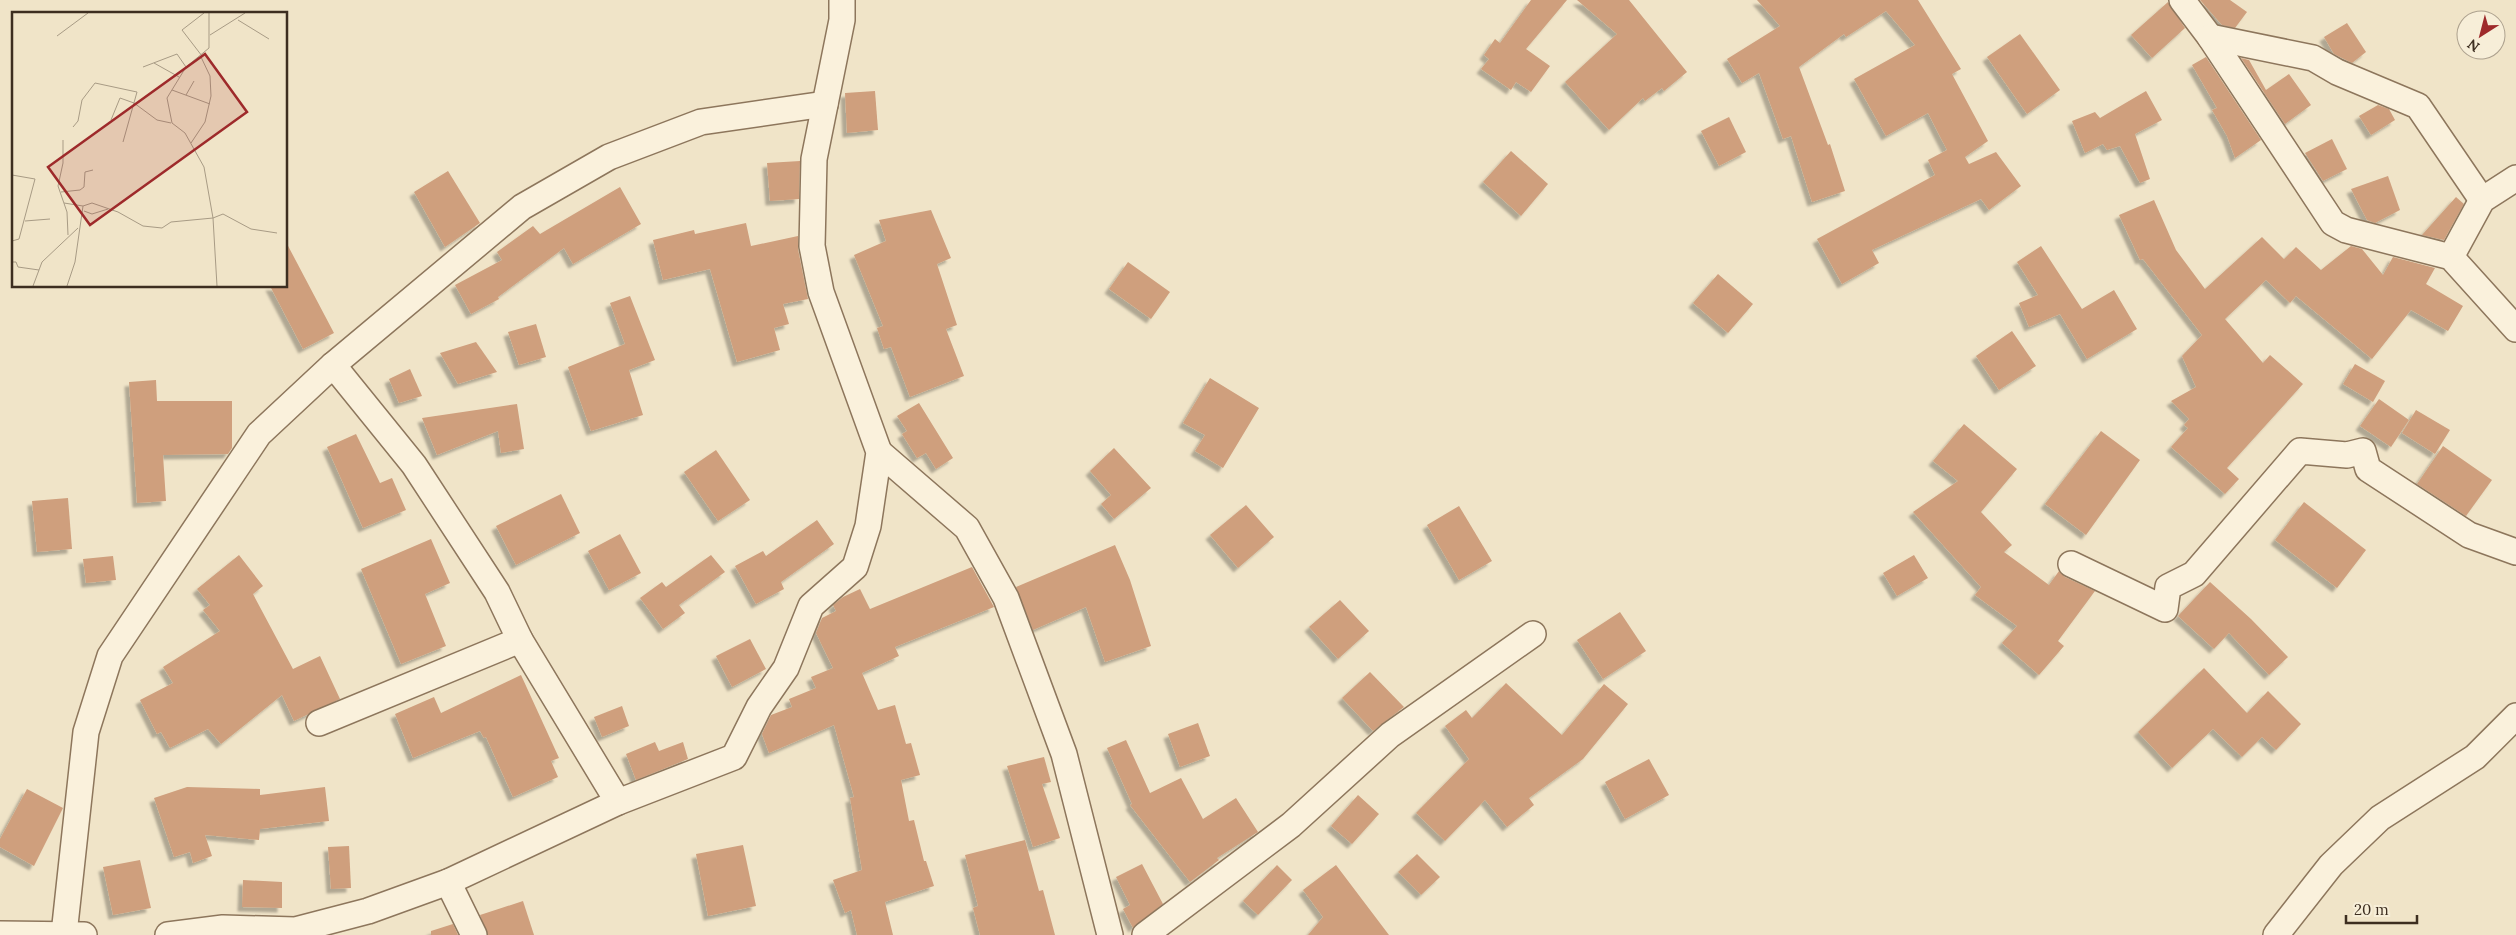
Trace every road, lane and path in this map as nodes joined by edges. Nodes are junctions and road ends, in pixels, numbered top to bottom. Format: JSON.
{"nodes":[{"id":1,"x":842,"y":0,"type":"edge"},
{"id":2,"x":2182,"y":0,"type":"edge"},
{"id":3,"x":2210,"y":37,"type":"junction"},
{"id":4,"x":825,"y":104,"type":"junction"},
{"id":5,"x":2516,"y":178,"type":"edge"},
{"id":6,"x":2482,"y":200,"type":"junction"},
{"id":7,"x":2451,"y":257,"type":"junction"},
{"id":8,"x":2516,"y":329,"type":"edge"},
{"id":9,"x":333,"y":365,"type":"junction"},
{"id":10,"x":879,"y":452,"type":"junction"},
{"id":11,"x":2516,"y":552,"type":"edge"},
{"id":12,"x":2071,"y":564,"type":"dead end"},
{"id":13,"x":1533,"y":634,"type":"dead end"},
{"id":14,"x":520,"y":640,"type":"junction"},
{"id":15,"x":2516,"y":716,"type":"edge"},
{"id":16,"x":319,"y":723,"type":"dead end"},
{"id":17,"x":618,"y":802,"type":"junction"},
{"id":18,"x":448,"y":882,"type":"junction"},
{"id":19,"x":295,"y":932,"type":"edge"},
{"id":20,"x":0,"y":934,"type":"edge"},
{"id":21,"x":61,"y":934,"type":"edge"},
{"id":22,"x":168,"y":935,"type":"edge"},
{"id":23,"x":474,"y":935,"type":"edge"},
{"id":24,"x":1110,"y":935,"type":"edge"},
{"id":25,"x":1145,"y":935,"type":"edge"},
{"id":26,"x":2276,"y":935,"type":"edge"}],
"edges":[{"from":1,"to":4,"type":"street"},
{"from":2,"to":3,"type":"street"},
{"from":3,"to":6,"type":"street"},
{"from":3,"to":7,"type":"street"},
{"from":4,"to":9,"type":"street"},
{"from":4,"to":10,"type":"street"},
{"from":5,"to":6,"type":"street"},
{"from":6,"to":7,"type":"street"},
{"from":7,"to":8,"type":"street"},
{"from":9,"to":14,"type":"street"},
{"from":9,"to":21,"type":"street"},
{"from":10,"to":17,"type":"street"},
{"from":10,"to":24,"type":"street"},
{"from":11,"to":12,"type":"street"},
{"from":13,"to":25,"type":"street"},
{"from":14,"to":16,"type":"street"},
{"from":14,"to":17,"type":"street"},
{"from":15,"to":26,"type":"street"},
{"from":17,"to":18,"type":"street"},
{"from":18,"to":19,"type":"street"},
{"from":18,"to":23,"type":"street"},
{"from":19,"to":22,"type":"street"},
{"from":20,"to":21,"type":"street"}]}
